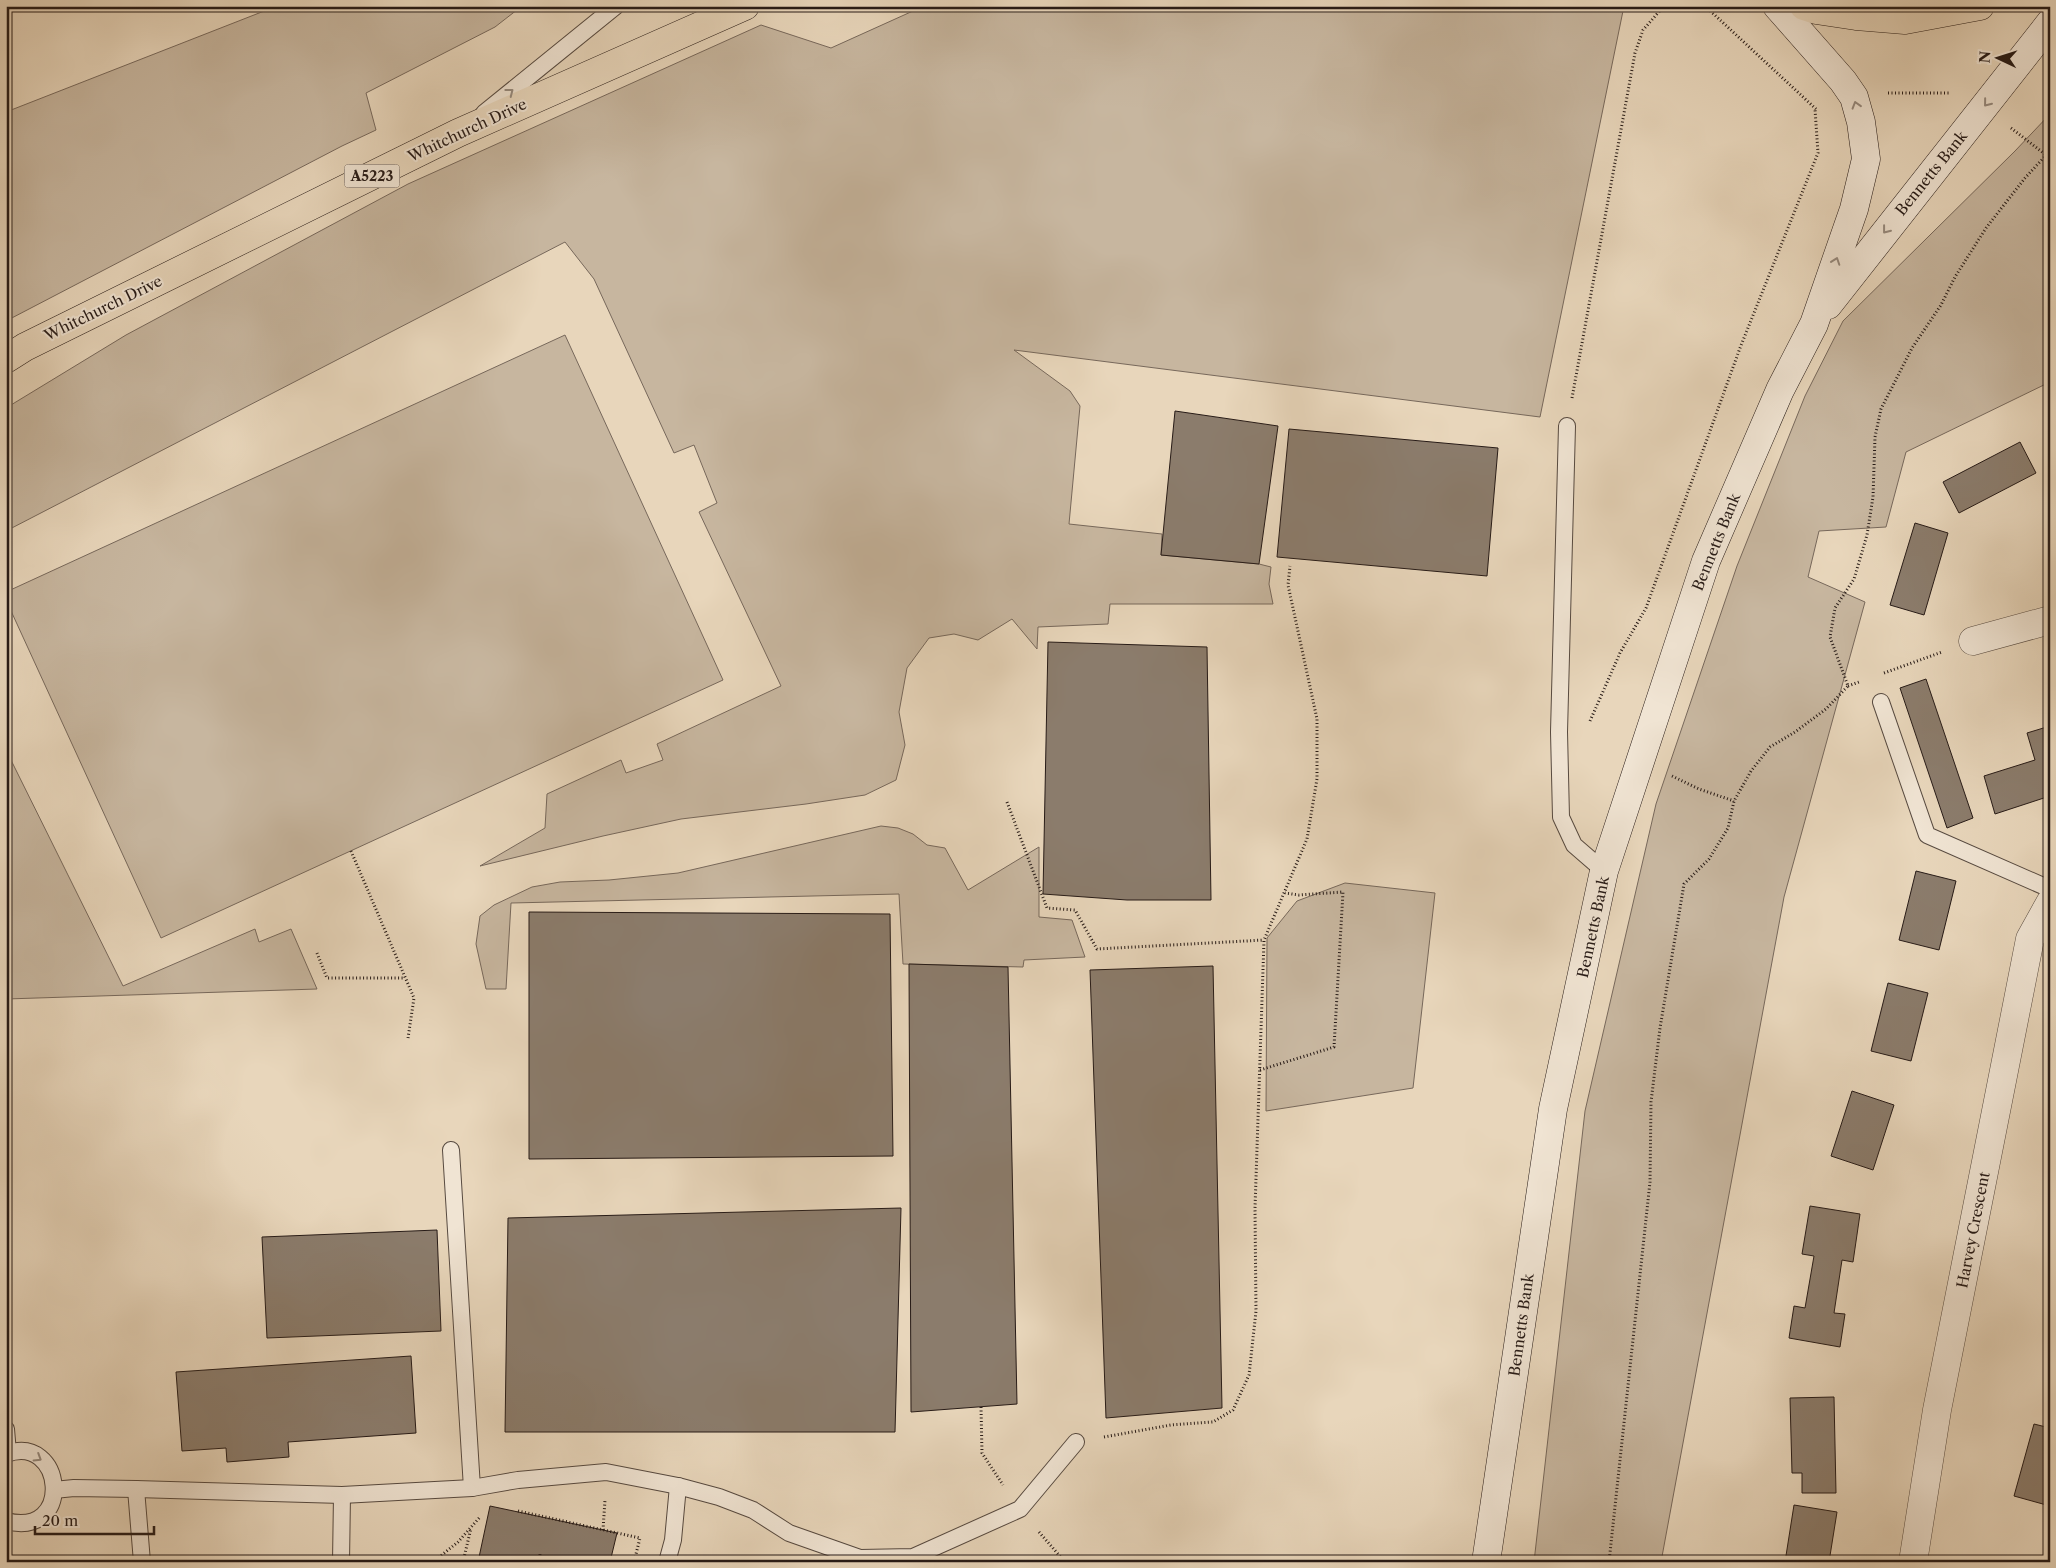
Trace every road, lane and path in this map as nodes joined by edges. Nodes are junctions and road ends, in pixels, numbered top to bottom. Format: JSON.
{"nodes":[{"id":1,"x":616,"y":6,"type":"edge"},
{"id":2,"x":745,"y":6,"type":"edge"},
{"id":3,"x":1664,"y":6,"type":"edge"},
{"id":4,"x":1777,"y":6,"type":"edge"},
{"id":5,"x":1804,"y":6,"type":"edge"},
{"id":6,"x":1980,"y":6,"type":"edge"},
{"id":7,"x":2050,"y":23,"type":"edge"},
{"id":8,"x":1815,"y":109,"type":"dead end"},
{"id":9,"x":458,"y":133,"type":"junction"},
{"id":10,"x":2050,"y":151,"type":"edge"},
{"id":11,"x":1814,"y":324,"type":"junction"},
{"id":12,"x":6,"y":359,"type":"edge"},
{"id":13,"x":1567,"y":426,"type":"joint"},
{"id":14,"x":1290,"y":566,"type":"dead end"},
{"id":15,"x":2050,"y":620,"type":"edge"},
{"id":16,"x":1973,"y":641,"type":"joint"},
{"id":17,"x":1881,"y":674,"type":"dead end"},
{"id":18,"x":1864,"y":680,"type":"dead end"},
{"id":19,"x":1848,"y":686,"type":"junction"},
{"id":20,"x":1881,"y":702,"type":"dead end"},
{"id":21,"x":1590,"y":723,"type":"dead end"},
{"id":22,"x":1630,"y":791,"type":"junction"},
{"id":23,"x":1734,"y":801,"type":"junction"},
{"id":24,"x":1007,"y":802,"type":"dead end"},
{"id":25,"x":351,"y":851,"type":"dead end"},
{"id":26,"x":1604,"y":871,"type":"junction"},
{"id":27,"x":2050,"y":889,"type":"edge"},
{"id":28,"x":1285,"y":893,"type":"junction"},
{"id":29,"x":2050,"y":903,"type":"edge"},
{"id":30,"x":1264,"y":940,"type":"junction"},
{"id":31,"x":317,"y":953,"type":"dead end"},
{"id":32,"x":405,"y":978,"type":"junction"},
{"id":33,"x":408,"y":1038,"type":"dead end"},
{"id":34,"x":1260,"y":1070,"type":"junction"},
{"id":35,"x":451,"y":1150,"type":"dead end"},
{"id":36,"x":6,"y":1429,"type":"edge"},
{"id":37,"x":1076,"y":1442,"type":"joint"},
{"id":38,"x":7,"y":1454,"type":"edge"},
{"id":39,"x":678,"y":1486,"type":"junction"},
{"id":40,"x":472,"y":1488,"type":"junction"},
{"id":41,"x":136,"y":1489,"type":"junction"},
{"id":42,"x":54,"y":1490,"type":"junction"},
{"id":43,"x":342,"y":1495,"type":"junction"},
{"id":44,"x":513,"y":1510,"type":"dead end"},
{"id":45,"x":484,"y":1513,"type":"dead end"},
{"id":46,"x":8,"y":1527,"type":"edge"},
{"id":47,"x":471,"y":1528,"type":"junction"},
{"id":48,"x":540,"y":1554,"type":"dead end"},
{"id":49,"x":142,"y":1562,"type":"edge"},
{"id":50,"x":342,"y":1562,"type":"edge"},
{"id":51,"x":433,"y":1562,"type":"edge"},
{"id":52,"x":463,"y":1562,"type":"edge"},
{"id":53,"x":539,"y":1562,"type":"edge"},
{"id":54,"x":634,"y":1562,"type":"edge"},
{"id":55,"x":667,"y":1562,"type":"edge"},
{"id":56,"x":1486,"y":1562,"type":"edge"},
{"id":57,"x":1609,"y":1562,"type":"edge"},
{"id":58,"x":1913,"y":1562,"type":"edge"}],
"edges":[{"from":9,"to":1,"type":"lane","one_way":true},
{"from":2,"to":9,"type":"main road","name":"Whitchurch Drive","number":"A5223"},
{"from":3,"to":13,"type":"path"},
{"from":11,"to":4,"type":"main road","name":"Bennetts Bank","one_way":true},
{"from":5,"to":6,"type":"main road"},
{"from":7,"to":11,"type":"main road","name":"Bennetts Bank","one_way":true},
{"from":8,"to":21,"type":"path"},
{"from":9,"to":12,"type":"main road","name":"Whitchurch Drive","number":"A5223"},
{"from":10,"to":19,"type":"path"},
{"from":11,"to":22,"type":"main road","name":"Bennetts Bank"},
{"from":13,"to":26,"type":"lane"},
{"from":14,"to":28,"type":"path"},
{"from":15,"to":16,"type":"main road"},
{"from":16,"to":17,"type":"path"},
{"from":18,"to":19,"type":"path"},
{"from":19,"to":23,"type":"path"},
{"from":20,"to":27,"type":"lane"},
{"from":22,"to":23,"type":"path"},
{"from":22,"to":26,"type":"main road","name":"Bennetts Bank"},
{"from":23,"to":57,"type":"path"},
{"from":24,"to":30,"type":"path"},
{"from":25,"to":32,"type":"path"},
{"from":26,"to":56,"type":"main road","name":"Bennetts Bank"},
{"from":28,"to":30,"type":"path"},
{"from":28,"to":34,"type":"path"},
{"from":29,"to":58,"type":"main road","name":"Harvey Crescent"},
{"from":30,"to":34,"type":"path"},
{"from":31,"to":32,"type":"path"},
{"from":32,"to":33,"type":"path"},
{"from":34,"to":37,"type":"path"},
{"from":35,"to":40,"type":"lane"},
{"from":36,"to":38,"type":"lane"},
{"from":37,"to":39,"type":"lane"},
{"from":38,"to":42,"type":"lane","one_way":true},
{"from":39,"to":40,"type":"lane"},
{"from":39,"to":55,"type":"lane"},
{"from":40,"to":43,"type":"lane"},
{"from":41,"to":42,"type":"lane"},
{"from":41,"to":43,"type":"lane"},
{"from":41,"to":49,"type":"lane"},
{"from":42,"to":46,"type":"lane"},
{"from":43,"to":50,"type":"lane"},
{"from":44,"to":54,"type":"path"},
{"from":45,"to":47,"type":"path"},
{"from":47,"to":51,"type":"path"},
{"from":47,"to":52,"type":"path"},
{"from":48,"to":53,"type":"path"}]}
